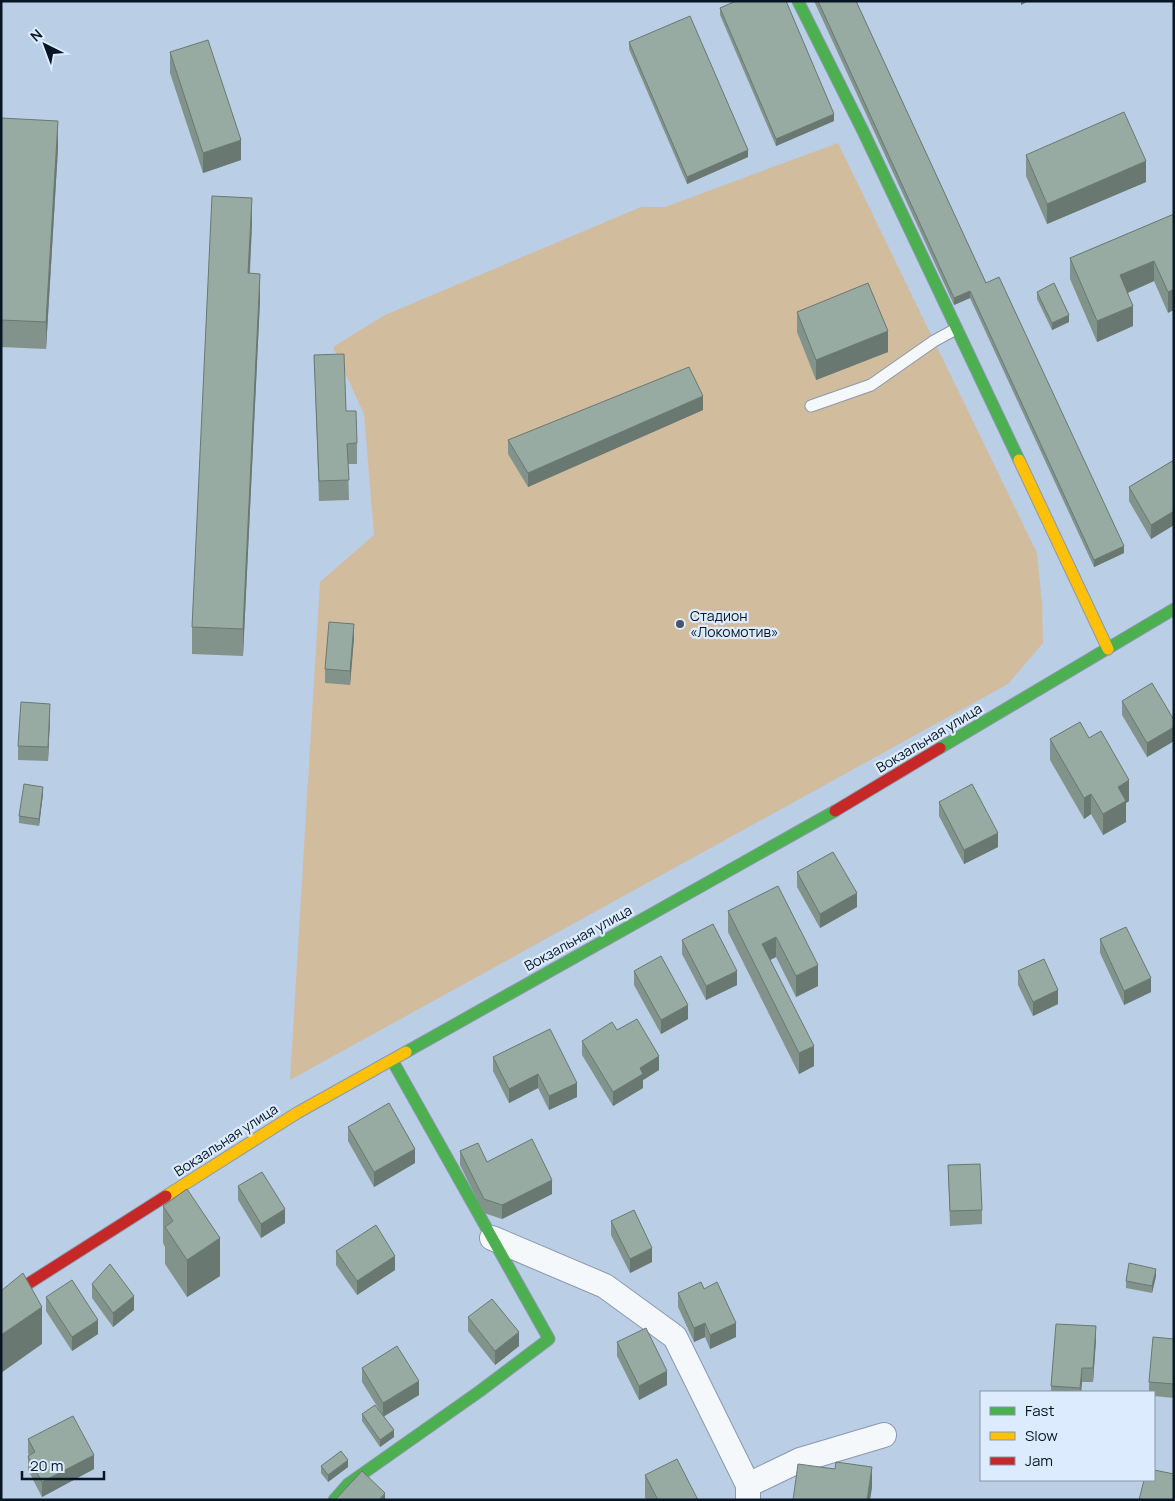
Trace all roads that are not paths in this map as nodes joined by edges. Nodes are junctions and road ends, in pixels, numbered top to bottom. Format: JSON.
{"nodes":[{"id":1,"x":798,"y":1,"type":"edge"},
{"id":2,"x":956,"y":330,"type":"junction"},
{"id":3,"x":811,"y":406,"type":"dead end"},
{"id":4,"x":1174,"y":609,"type":"edge"},
{"id":5,"x":1108,"y":648,"type":"junction"},
{"id":6,"x":392,"y":1060,"type":"junction"},
{"id":7,"x":492,"y":1238,"type":"junction"},
{"id":8,"x":1,"y":1301,"type":"edge"},
{"id":9,"x":884,"y":1435,"type":"dead end"},
{"id":10,"x":748,"y":1492,"type":"edge"},
{"id":11,"x":334,"y":1500,"type":"edge"}],
"edges":[{"from":1,"to":2,"type":"street"},
{"from":2,"to":3,"type":"lane"},
{"from":2,"to":5,"type":"street"},
{"from":4,"to":5,"type":"street","name":"Вокзальная улица"},
{"from":5,"to":6,"type":"street","name":"Вокзальная улица"},
{"from":6,"to":7,"type":"street"},
{"from":6,"to":8,"type":"street","name":"Вокзальная улица"},
{"from":7,"to":10,"type":"street"},
{"from":7,"to":11,"type":"street"},
{"from":9,"to":10,"type":"street"}]}
